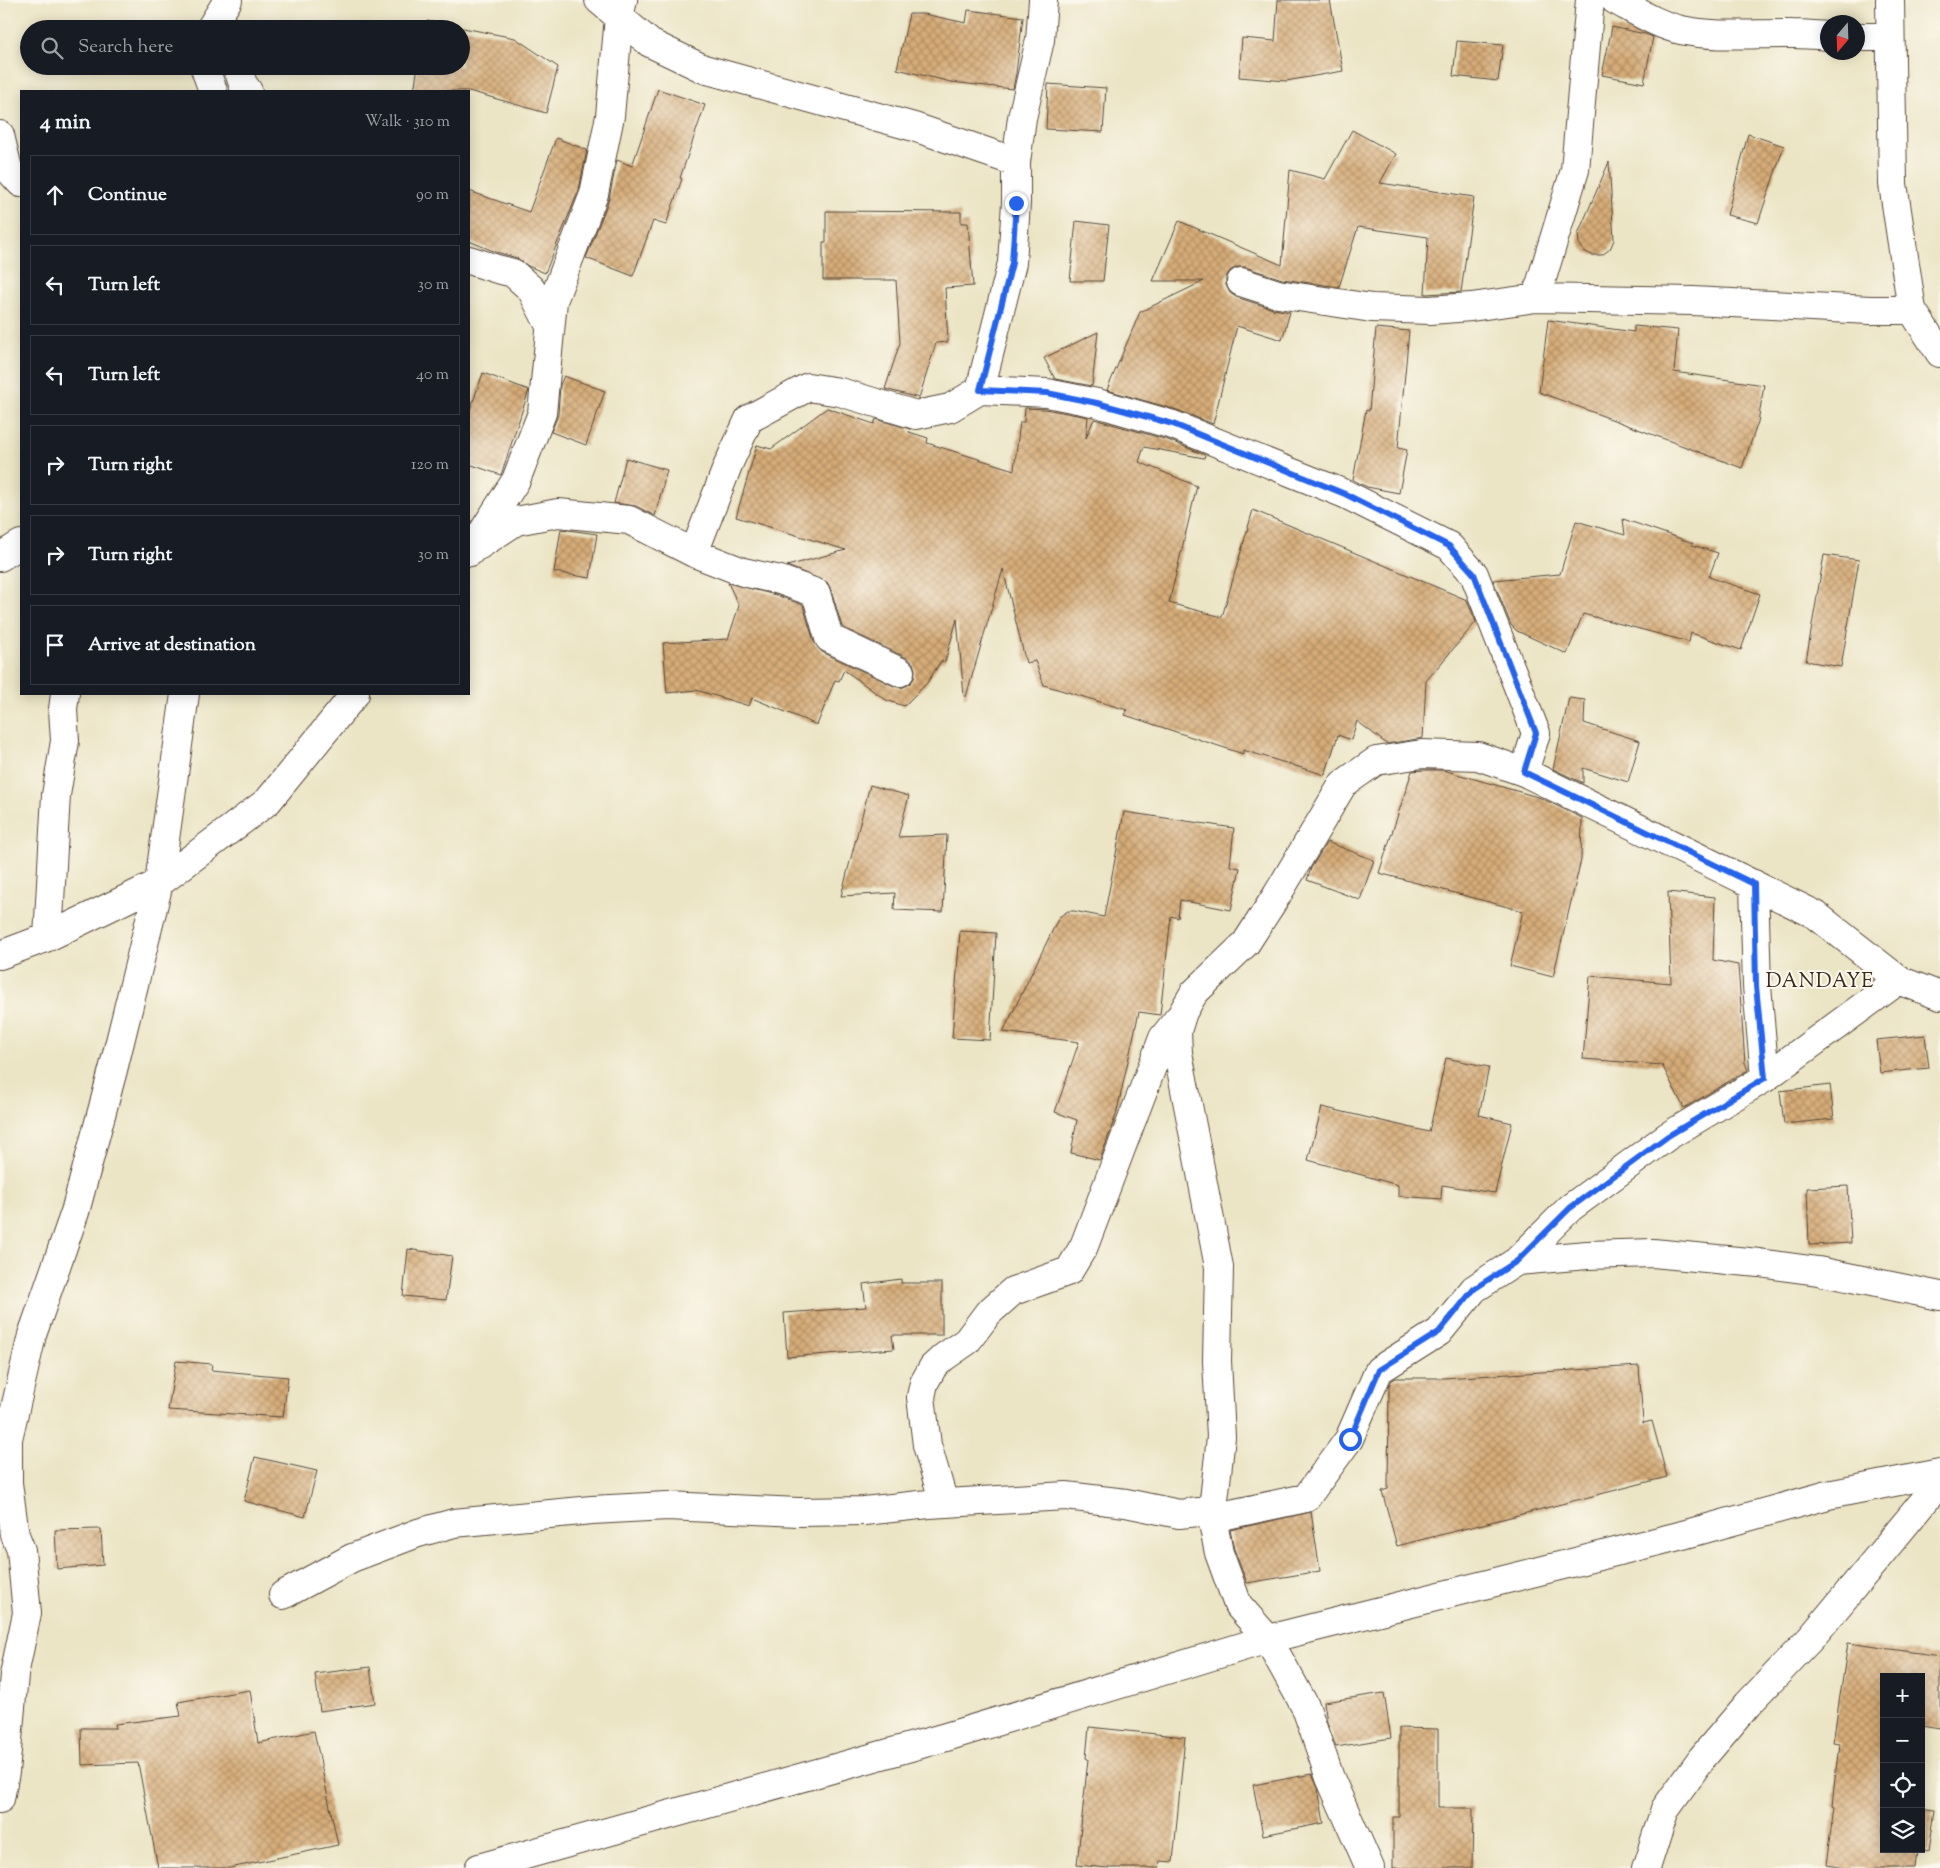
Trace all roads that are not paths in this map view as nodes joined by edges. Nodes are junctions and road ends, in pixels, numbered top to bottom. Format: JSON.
{"nodes":[{"id":1,"x":228,"y":0,"type":"edge"},
{"id":2,"x":599,"y":0,"type":"edge"},
{"id":3,"x":1043,"y":0,"type":"edge"},
{"id":4,"x":1590,"y":0,"type":"edge"},
{"id":5,"x":1615,"y":0,"type":"edge"},
{"id":6,"x":1890,"y":0,"type":"edge"},
{"id":7,"x":621,"y":9,"type":"edge"},
{"id":8,"x":216,"y":20,"type":"edge"},
{"id":9,"x":1820,"y":36,"type":"edge"},
{"id":10,"x":1865,"y":37,"type":"edge"},
{"id":11,"x":1890,"y":37,"type":"junction"},
{"id":12,"x":207,"y":75,"type":"edge"},
{"id":13,"x":240,"y":75,"type":"edge"},
{"id":14,"x":213,"y":90,"type":"edge"},
{"id":15,"x":247,"y":90,"type":"edge"},
{"id":16,"x":0,"y":136,"type":"edge"},
{"id":17,"x":1016,"y":162,"type":"junction"},
{"id":18,"x":20,"y":182,"type":"edge"},
{"id":19,"x":470,"y":260,"type":"edge"},
{"id":20,"x":1241,"y":282,"type":"dead end"},
{"id":21,"x":1536,"y":298,"type":"junction"},
{"id":22,"x":1912,"y":310,"type":"junction"},
{"id":23,"x":550,"y":326,"type":"junction"},
{"id":24,"x":1940,"y":354,"type":"edge"},
{"id":25,"x":980,"y":390,"type":"junction"},
{"id":26,"x":0,"y":534,"type":"edge"},
{"id":27,"x":20,"y":544,"type":"edge"},
{"id":28,"x":20,"y":545,"type":"edge"},
{"id":29,"x":470,"y":551,"type":"edge"},
{"id":30,"x":470,"y":552,"type":"edge"},
{"id":31,"x":694,"y":553,"type":"junction"},
{"id":32,"x":0,"y":557,"type":"edge"},
{"id":33,"x":900,"y":672,"type":"dead end"},
{"id":34,"x":65,"y":695,"type":"edge"},
{"id":35,"x":185,"y":695,"type":"edge"},
{"id":36,"x":354,"y":695,"type":"edge"},
{"id":37,"x":1524,"y":772,"type":"junction"},
{"id":38,"x":159,"y":883,"type":"junction"},
{"id":39,"x":1754,"y":884,"type":"junction"},
{"id":40,"x":48,"y":937,"type":"junction"},
{"id":41,"x":0,"y":955,"type":"edge"},
{"id":42,"x":1899,"y":980,"type":"junction"},
{"id":43,"x":1940,"y":996,"type":"edge"},
{"id":44,"x":1183,"y":1012,"type":"junction"},
{"id":45,"x":1765,"y":1078,"type":"junction"},
{"id":46,"x":1517,"y":1261,"type":"junction"},
{"id":47,"x":1940,"y":1296,"type":"edge"},
{"id":48,"x":1940,"y":1473,"type":"edge"},
{"id":49,"x":1940,"y":1482,"type":"edge"},
{"id":50,"x":944,"y":1503,"type":"junction"},
{"id":51,"x":1212,"y":1518,"type":"junction"},
{"id":52,"x":7,"y":1529,"type":"edge"},
{"id":53,"x":283,"y":1595,"type":"dead end"},
{"id":54,"x":1268,"y":1639,"type":"junction"},
{"id":55,"x":7,"y":1675,"type":"edge"},
{"id":56,"x":0,"y":1800,"type":"edge"},
{"id":57,"x":478,"y":1868,"type":"edge"},
{"id":58,"x":1370,"y":1868,"type":"edge"},
{"id":59,"x":1646,"y":1868,"type":"edge"}],
"edges":[{"from":1,"to":8,"type":"street"},
{"from":2,"to":7,"type":"street"},
{"from":3,"to":17,"type":"street"},
{"from":4,"to":21,"type":"street"},
{"from":5,"to":9,"type":"street"},
{"from":6,"to":11,"type":"street"},
{"from":7,"to":17,"type":"street"},
{"from":7,"to":23,"type":"street"},
{"from":10,"to":11,"type":"street"},
{"from":11,"to":22,"type":"street"},
{"from":12,"to":14,"type":"street"},
{"from":13,"to":15,"type":"street"},
{"from":16,"to":18,"type":"street"},
{"from":17,"to":25,"type":"street"},
{"from":19,"to":23,"type":"street"},
{"from":20,"to":21,"type":"street"},
{"from":21,"to":22,"type":"street"},
{"from":22,"to":24,"type":"street"},
{"from":23,"to":29,"type":"street"},
{"from":25,"to":31,"type":"street"},
{"from":25,"to":37,"type":"street"},
{"from":26,"to":27,"type":"street"},
{"from":28,"to":32,"type":"street"},
{"from":30,"to":31,"type":"street"},
{"from":31,"to":33,"type":"street"},
{"from":34,"to":40,"type":"street"},
{"from":35,"to":38,"type":"street"},
{"from":36,"to":38,"type":"street"},
{"from":37,"to":39,"type":"street"},
{"from":37,"to":44,"type":"street"},
{"from":38,"to":40,"type":"street"},
{"from":38,"to":52,"type":"street"},
{"from":39,"to":42,"type":"street"},
{"from":39,"to":45,"type":"street"},
{"from":40,"to":41,"type":"street"},
{"from":42,"to":43,"type":"street"},
{"from":42,"to":45,"type":"street"},
{"from":44,"to":50,"type":"street"},
{"from":44,"to":51,"type":"street"},
{"from":45,"to":46,"type":"street"},
{"from":46,"to":47,"type":"street"},
{"from":46,"to":51,"type":"street"},
{"from":48,"to":54,"type":"street"},
{"from":49,"to":59,"type":"street"},
{"from":50,"to":51,"type":"street"},
{"from":50,"to":53,"type":"street"},
{"from":51,"to":54,"type":"street"},
{"from":52,"to":55,"type":"street"},
{"from":54,"to":57,"type":"street"},
{"from":54,"to":58,"type":"street"},
{"from":55,"to":56,"type":"street"}]}
